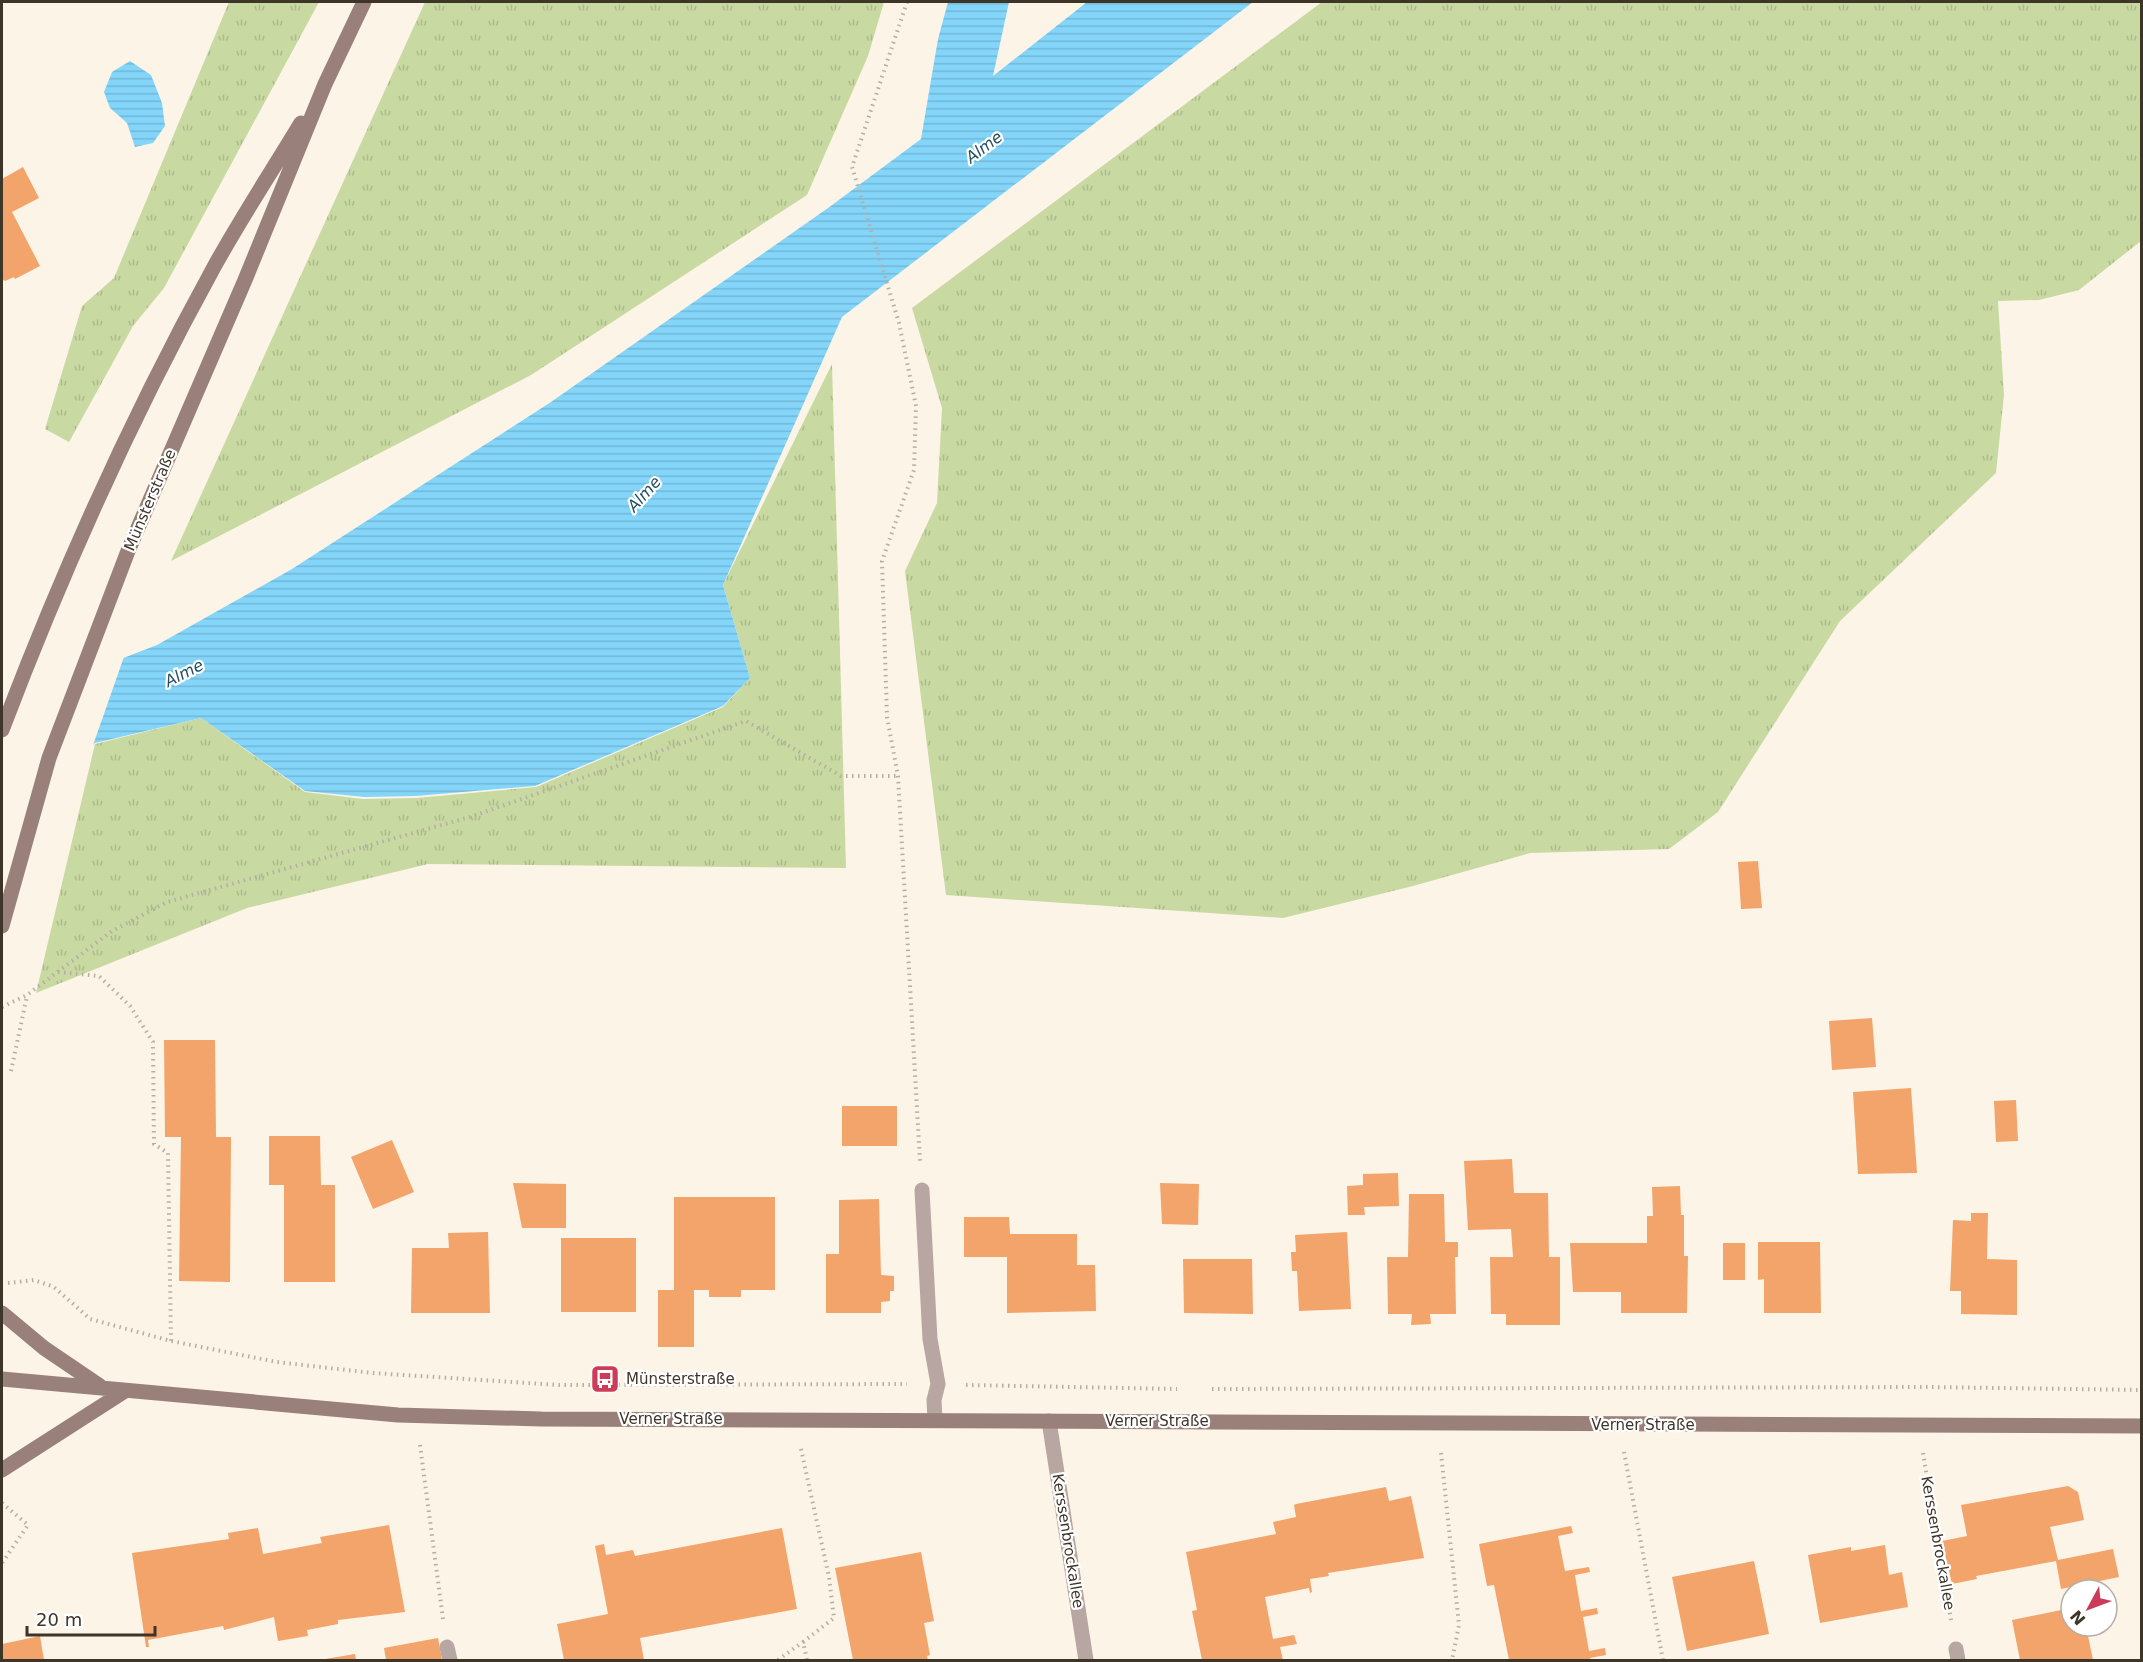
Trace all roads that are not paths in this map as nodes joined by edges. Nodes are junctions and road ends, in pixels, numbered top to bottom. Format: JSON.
{"nodes":[{"id":1,"x":364,"y":2,"type":"edge"},
{"id":2,"x":325,"y":84,"type":"junction"},
{"id":3,"x":2,"y":730,"type":"edge"},
{"id":4,"x":2,"y":926,"type":"edge"},
{"id":5,"x":922,"y":1190,"type":"road end"},
{"id":6,"x":2,"y":1313,"type":"edge"},
{"id":7,"x":2,"y":1379,"type":"edge"},
{"id":8,"x":102,"y":1388,"type":"junction"},
{"id":9,"x":125,"y":1391,"type":"junction"},
{"id":10,"x":935,"y":1420,"type":"junction"},
{"id":11,"x":1049,"y":1421,"type":"junction"},
{"id":12,"x":2142,"y":1426,"type":"edge"},
{"id":13,"x":2,"y":1470,"type":"edge"},
{"id":14,"x":1086,"y":1660,"type":"edge"}],
"edges":[{"from":1,"to":2,"type":"main road","name":"Münsterstraße"},
{"from":2,"to":3,"type":"main road","name":"Münsterstraße"},
{"from":2,"to":4,"type":"main road","name":"Münsterstraße"},
{"from":5,"to":10,"type":"street"},
{"from":6,"to":8,"type":"main road"},
{"from":7,"to":8,"type":"main road","name":"Verner Straße"},
{"from":8,"to":9,"type":"main road","name":"Verner Straße"},
{"from":9,"to":10,"type":"main road","name":"Verner Straße"},
{"from":9,"to":13,"type":"main road"},
{"from":10,"to":11,"type":"main road","name":"Verner Straße"},
{"from":11,"to":12,"type":"main road","name":"Verner Straße"},
{"from":11,"to":14,"type":"street","name":"Kerssenbrockallee"}]}
